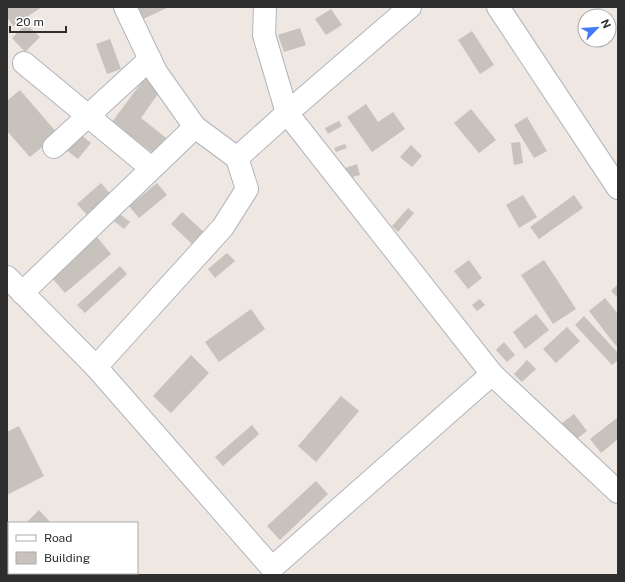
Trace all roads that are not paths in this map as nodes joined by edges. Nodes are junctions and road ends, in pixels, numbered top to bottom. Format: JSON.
{"nodes":[{"id":1,"x":125,"y":7,"type":"edge"},
{"id":2,"x":265,"y":7,"type":"edge"},
{"id":3,"x":410,"y":7,"type":"edge"},
{"id":4,"x":498,"y":7,"type":"edge"},
{"id":5,"x":150,"y":59,"type":"junction"},
{"id":6,"x":24,"y":63,"type":"dead end"},
{"id":7,"x":287,"y":113,"type":"junction"},
{"id":8,"x":88,"y":116,"type":"junction"},
{"id":9,"x":195,"y":127,"type":"junction"},
{"id":10,"x":54,"y":147,"type":"dead end"},
{"id":11,"x":237,"y":158,"type":"junction"},
{"id":12,"x":151,"y":168,"type":"junction"},
{"id":13,"x":618,"y":188,"type":"edge"},
{"id":14,"x":7,"y":276,"type":"edge"},
{"id":15,"x":22,"y":293,"type":"junction"},
{"id":16,"x":96,"y":367,"type":"junction"},
{"id":17,"x":492,"y":374,"type":"junction"},
{"id":18,"x":618,"y":492,"type":"edge"},
{"id":19,"x":268,"y":572,"type":"edge"}],
"edges":[{"from":1,"to":5,"type":"street"},
{"from":2,"to":7,"type":"street"},
{"from":3,"to":7,"type":"street"},
{"from":4,"to":13,"type":"street"},
{"from":5,"to":8,"type":"street"},
{"from":5,"to":9,"type":"street"},
{"from":6,"to":8,"type":"street"},
{"from":7,"to":11,"type":"street"},
{"from":7,"to":17,"type":"street"},
{"from":8,"to":10,"type":"street"},
{"from":8,"to":12,"type":"street"},
{"from":9,"to":11,"type":"street"},
{"from":9,"to":12,"type":"street"},
{"from":11,"to":16,"type":"street"},
{"from":12,"to":15,"type":"street"},
{"from":14,"to":15,"type":"street"},
{"from":15,"to":16,"type":"street"},
{"from":16,"to":19,"type":"street"},
{"from":17,"to":18,"type":"street"},
{"from":17,"to":19,"type":"street"}]}
